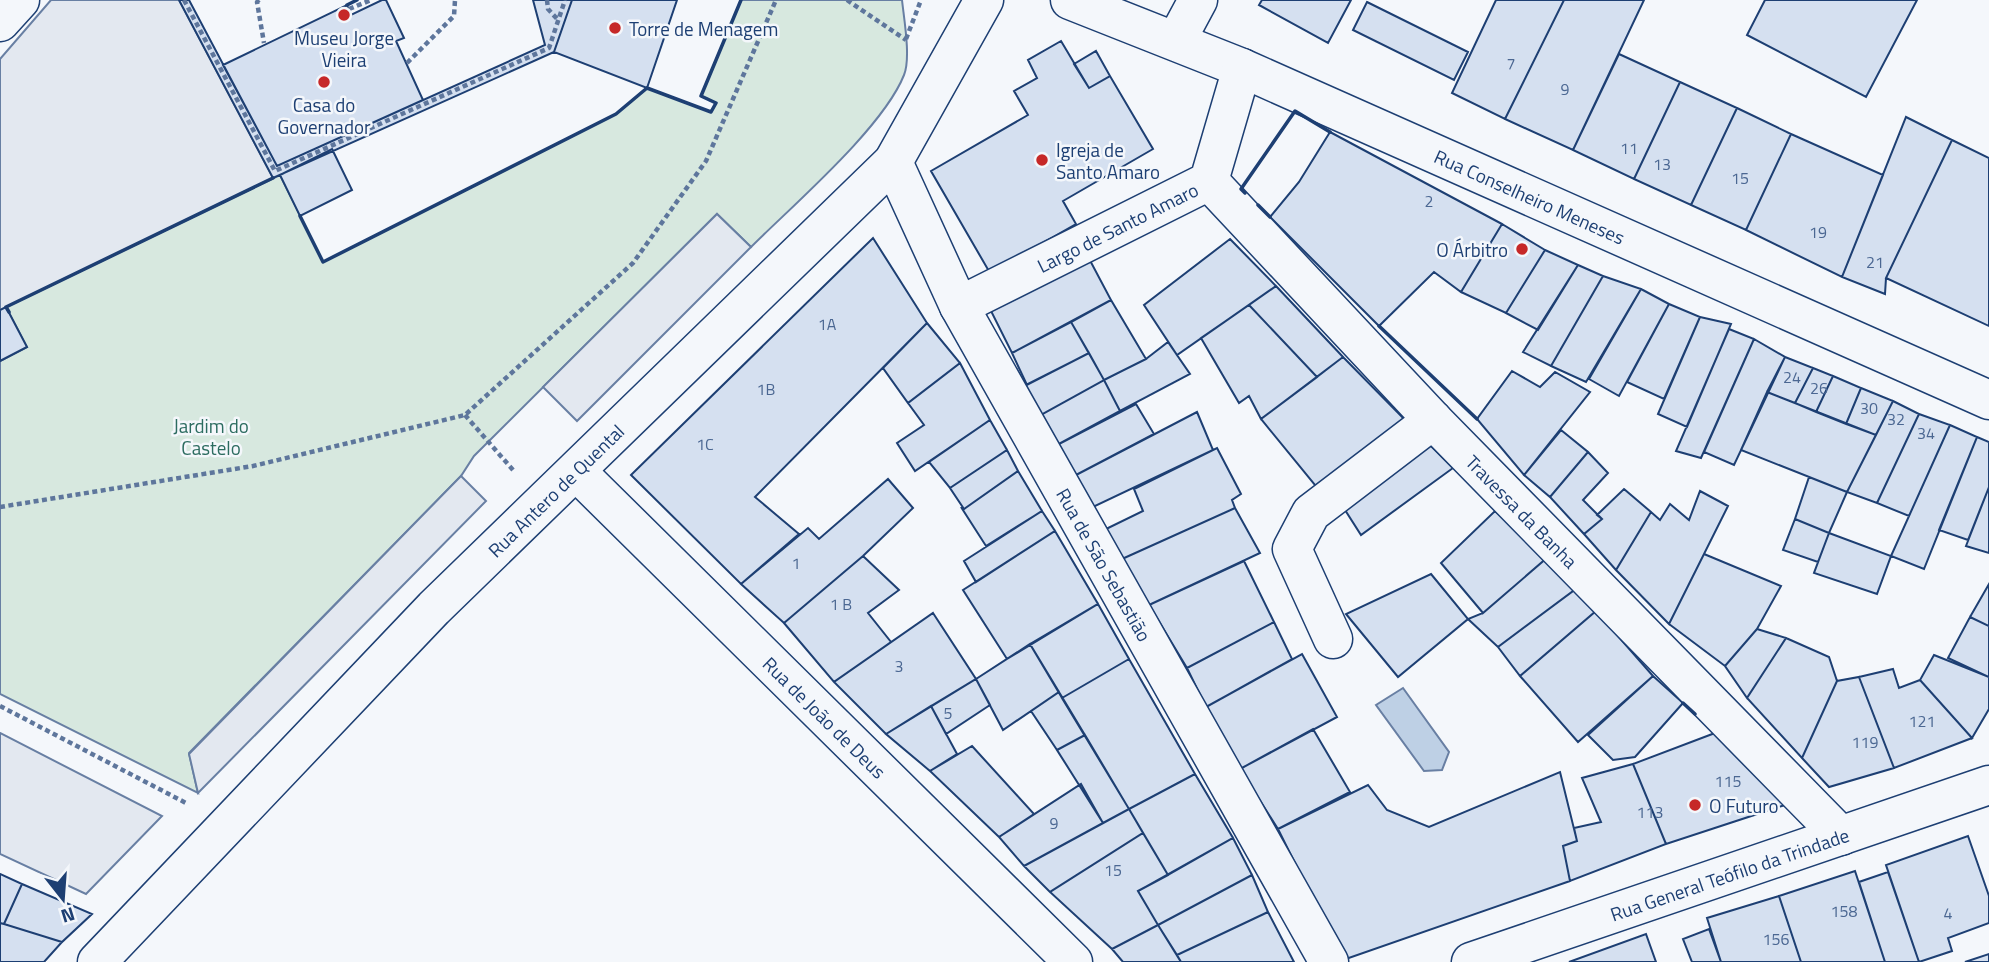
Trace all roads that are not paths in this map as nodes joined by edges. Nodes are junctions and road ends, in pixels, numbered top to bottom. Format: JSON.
{"nodes":[{"id":1,"x":20,"y":0,"type":"edge"},
{"id":2,"x":984,"y":0,"type":"edge"},
{"id":3,"x":1070,"y":0,"type":"edge"},
{"id":4,"x":1198,"y":0,"type":"edge"},
{"id":5,"x":0,"y":22,"type":"edge"},
{"id":6,"x":1176,"y":41,"type":"junction"},
{"id":7,"x":1242,"y":68,"type":"junction"},
{"id":8,"x":893,"y":162,"type":"junction"},
{"id":9,"x":1209,"y":181,"type":"junction"},
{"id":10,"x":959,"y":306,"type":"junction"},
{"id":11,"x":1989,"y":400,"type":"edge"},
{"id":12,"x":1433,"y":420,"type":"junction"},
{"id":13,"x":576,"y":471,"type":"junction"},
{"id":14,"x":1333,"y":639,"type":"dead end"},
{"id":15,"x":1987,"y":792,"type":"edge"},
{"id":16,"x":1841,"y":836,"type":"junction"},
{"id":17,"x":97,"y":962,"type":"edge"},
{"id":18,"x":1073,"y":962,"type":"edge"},
{"id":19,"x":1329,"y":962,"type":"edge"},
{"id":20,"x":1471,"y":962,"type":"edge"}],
"edges":[{"from":1,"to":5,"type":"street"},
{"from":2,"to":8,"type":"street","name":"Rua Antero de Quental"},
{"from":3,"to":6,"type":"street","name":"Rua Conselheiro Meneses"},
{"from":4,"to":6,"type":"street"},
{"from":6,"to":7,"type":"street","name":"Rua Conselheiro Meneses"},
{"from":7,"to":9,"type":"street","name":"Largo de Santo Amaro"},
{"from":7,"to":11,"type":"street","name":"Rua Conselheiro Meneses"},
{"from":8,"to":10,"type":"street","name":"Rua de São Sebastião"},
{"from":8,"to":13,"type":"street","name":"Rua Antero de Quental"},
{"from":9,"to":10,"type":"street","name":"Largo de Santo Amaro"},
{"from":9,"to":12,"type":"street","name":"Travessa da Banha"},
{"from":10,"to":19,"type":"street","name":"Rua de São Sebastião"},
{"from":12,"to":14,"type":"street"},
{"from":12,"to":16,"type":"street","name":"Travessa da Banha"},
{"from":13,"to":17,"type":"street","name":"Rua Antero de Quental"},
{"from":13,"to":18,"type":"street","name":"Rua de João de Deus"},
{"from":15,"to":16,"type":"street","name":"Rua General Teófilo da Trindade"},
{"from":16,"to":20,"type":"street","name":"Rua General Teófilo da Trindade"}]}
